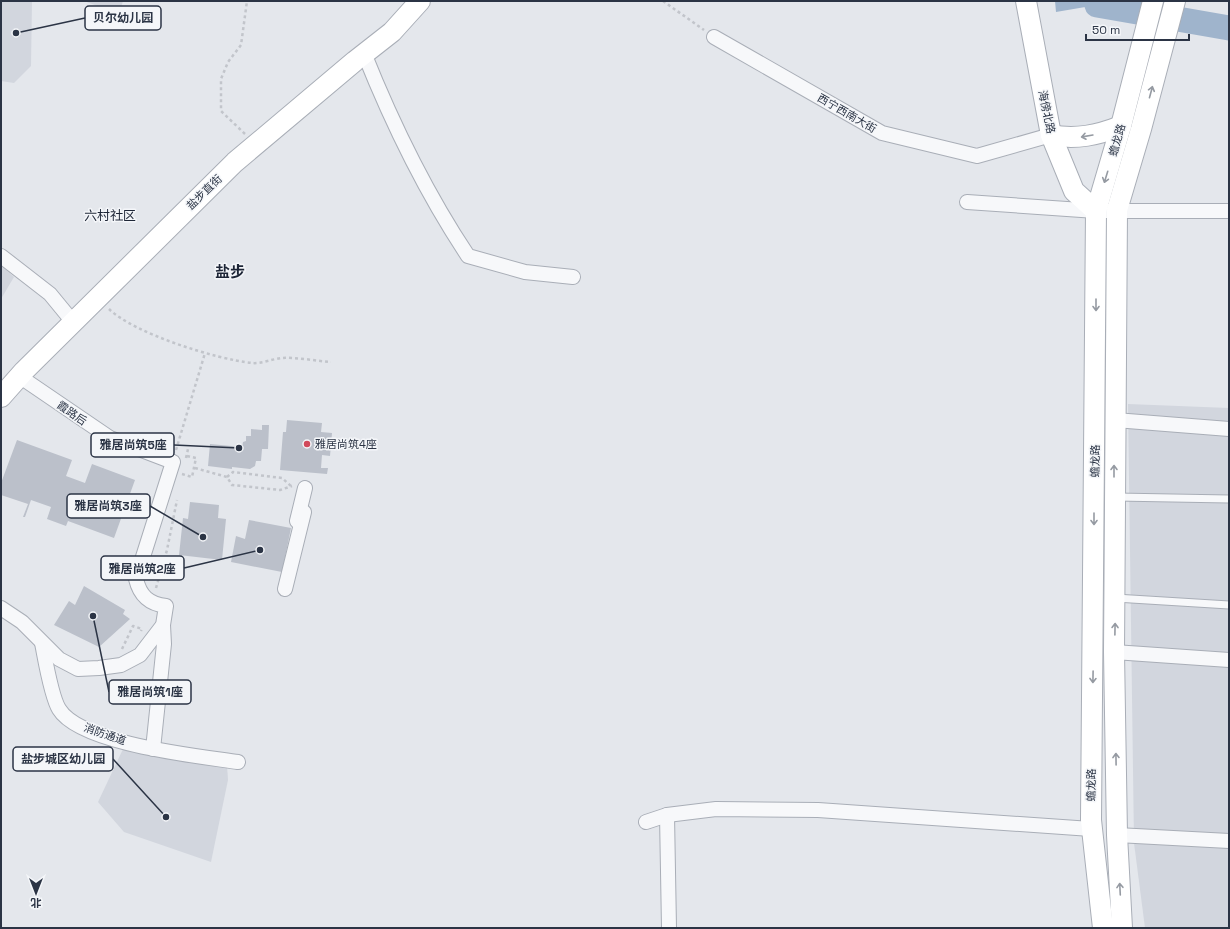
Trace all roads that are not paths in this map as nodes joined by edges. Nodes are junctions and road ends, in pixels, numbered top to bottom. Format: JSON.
{"nodes":[{"id":1,"x":420,"y":1,"type":"edge"},
{"id":2,"x":1026,"y":1,"type":"edge"},
{"id":3,"x":1153,"y":1,"type":"edge"},
{"id":4,"x":1175,"y":1,"type":"edge"},
{"id":5,"x":714,"y":37,"type":"road end"},
{"id":6,"x":364,"y":54,"type":"junction"},
{"id":7,"x":1121,"y":126,"type":"junction"},
{"id":8,"x":1051,"y":135,"type":"junction"},
{"id":9,"x":967,"y":202,"type":"dead end"},
{"id":10,"x":1096,"y":210,"type":"junction"},
{"id":11,"x":1117,"y":210,"type":"junction"},
{"id":12,"x":1229,"y":211,"type":"edge"},
{"id":13,"x":1,"y":256,"type":"edge"},
{"id":14,"x":573,"y":277,"type":"dead end"},
{"id":15,"x":74,"y":322,"type":"junction"},
{"id":16,"x":19,"y":376,"type":"junction"},
{"id":17,"x":1,"y":397,"type":"edge"},
{"id":18,"x":1105,"y":420,"type":"junction"},
{"id":19,"x":1229,"y":429,"type":"edge"},
{"id":20,"x":305,"y":488,"type":"road end"},
{"id":21,"x":1094,"y":497,"type":"junction"},
{"id":22,"x":1114,"y":497,"type":"junction"},
{"id":23,"x":1229,"y":499,"type":"edge"},
{"id":24,"x":304,"y":512,"type":"dead end"},
{"id":25,"x":296,"y":543,"type":"junction"},
{"id":26,"x":285,"y":589,"type":"dead end"},
{"id":27,"x":1115,"y":598,"type":"junction"},
{"id":28,"x":1229,"y":605,"type":"edge"},
{"id":29,"x":1,"y":608,"type":"edge"},
{"id":30,"x":163,"y":625,"type":"junction"},
{"id":31,"x":42,"y":643,"type":"junction"},
{"id":32,"x":1093,"y":652,"type":"junction"},
{"id":33,"x":1114,"y":652,"type":"junction"},
{"id":34,"x":1229,"y":660,"type":"edge"},
{"id":35,"x":153,"y":749,"type":"junction"},
{"id":36,"x":238,"y":762,"type":"dead end"},
{"id":37,"x":667,"y":815,"type":"junction"},
{"id":38,"x":646,"y":822,"type":"dead end"},
{"id":39,"x":1091,"y":829,"type":"junction"},
{"id":40,"x":1117,"y":835,"type":"junction"},
{"id":41,"x":1229,"y":841,"type":"edge"},
{"id":42,"x":669,"y":928,"type":"edge"},
{"id":43,"x":1103,"y":928,"type":"edge"},
{"id":44,"x":1122,"y":928,"type":"edge"}],
"edges":[{"from":1,"to":6,"type":"street","name":"盐步直街"},
{"from":2,"to":8,"type":"street","name":"海傍北路"},
{"from":3,"to":7,"type":"street","name":"蟾龙路"},
{"from":11,"to":4,"type":"street","name":"蟾龙路","one_way":true},
{"from":5,"to":8,"type":"street","name":"西宁西南大街"},
{"from":6,"to":14,"type":"street"},
{"from":6,"to":15,"type":"street","name":"盐步直街"},
{"from":7,"to":8,"type":"street","one_way":true},
{"from":7,"to":10,"type":"street","name":"蟾龙路","one_way":true},
{"from":8,"to":10,"type":"street","name":"海傍北路"},
{"from":9,"to":10,"type":"street"},
{"from":10,"to":11,"type":"street"},
{"from":10,"to":18,"type":"street","name":"蟾龙路","one_way":true},
{"from":11,"to":12,"type":"street"},
{"from":11,"to":18,"type":"street","name":"蟾龙路"},
{"from":13,"to":15,"type":"street"},
{"from":15,"to":16,"type":"street","name":"盐步直街"},
{"from":16,"to":17,"type":"street","name":"盐步直街"},
{"from":16,"to":30,"type":"street","name":"霞路后"},
{"from":18,"to":19,"type":"street"},
{"from":18,"to":21,"type":"street","name":"蟾龙路"},
{"from":22,"to":18,"type":"street","name":"蟾龙路","one_way":true},
{"from":20,"to":25,"type":"street"},
{"from":21,"to":22,"type":"street"},
{"from":21,"to":32,"type":"street","name":"蟾龙路","one_way":true},
{"from":22,"to":23,"type":"lane"},
{"from":22,"to":27,"type":"street","name":"蟾龙路"},
{"from":24,"to":25,"type":"street"},
{"from":25,"to":26,"type":"street"},
{"from":27,"to":28,"type":"lane"},
{"from":33,"to":27,"type":"street","name":"蟾龙路","one_way":true},
{"from":29,"to":31,"type":"street"},
{"from":30,"to":31,"type":"street"},
{"from":30,"to":35,"type":"street"},
{"from":31,"to":35,"type":"street","name":"消防通道"},
{"from":32,"to":33,"type":"street"},
{"from":32,"to":39,"type":"street","name":"蟾龙路","one_way":true},
{"from":33,"to":34,"type":"street"},
{"from":40,"to":33,"type":"street","name":"蟾龙路","one_way":true},
{"from":35,"to":36,"type":"street","name":"消防通道"},
{"from":37,"to":38,"type":"street"},
{"from":37,"to":39,"type":"street"},
{"from":37,"to":42,"type":"street"},
{"from":39,"to":40,"type":"street"},
{"from":39,"to":43,"type":"street","name":"蟾龙路"},
{"from":40,"to":41,"type":"street"},
{"from":44,"to":40,"type":"street","name":"蟾龙路","one_way":true}]}
